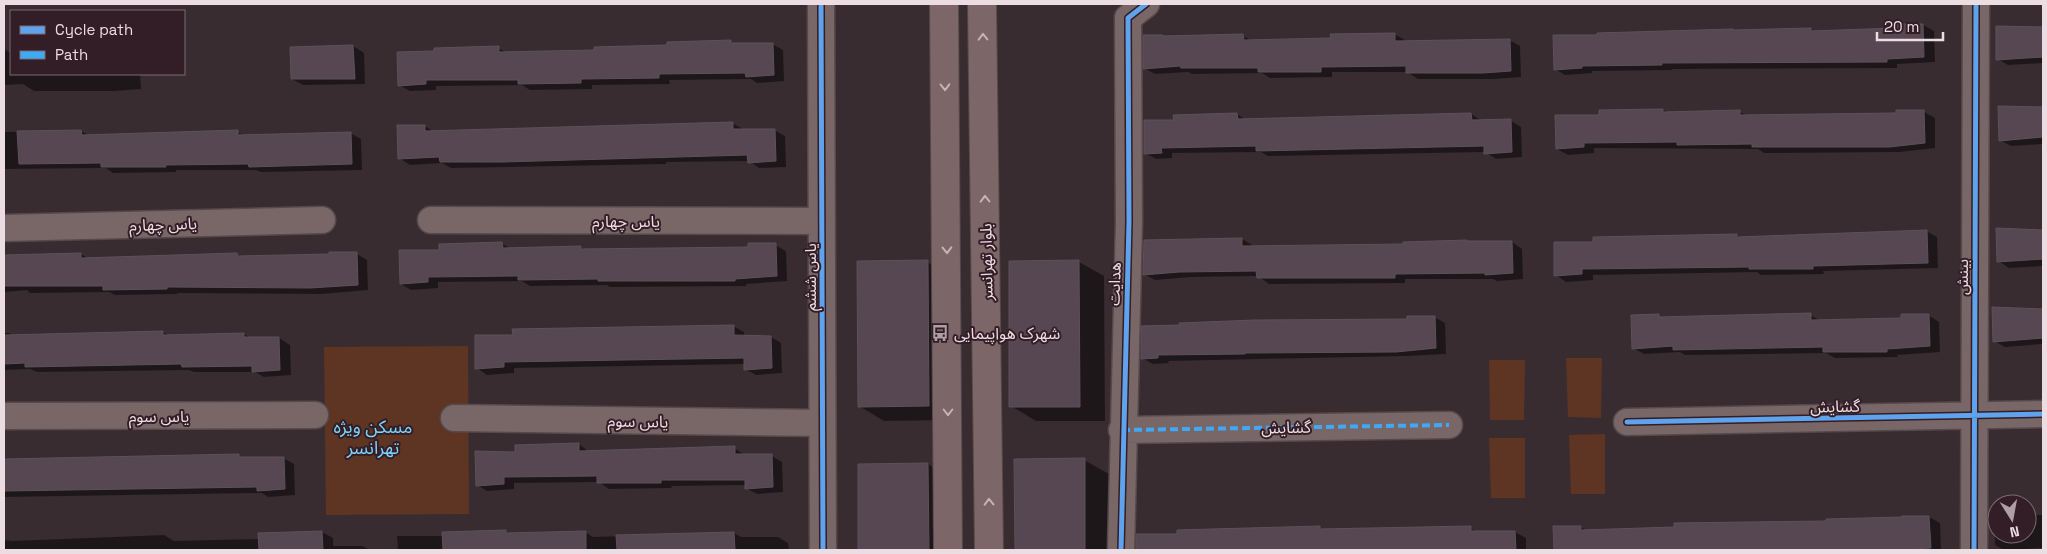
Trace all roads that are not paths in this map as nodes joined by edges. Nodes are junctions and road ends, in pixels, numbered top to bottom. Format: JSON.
{"nodes":[{"id":1,"x":821,"y":4,"type":"edge"},
{"id":2,"x":944,"y":4,"type":"edge"},
{"id":3,"x":982,"y":4,"type":"edge"},
{"id":4,"x":1976,"y":4,"type":"edge"},
{"id":5,"x":1137,"y":11,"type":"edge"},
{"id":6,"x":322,"y":220,"type":"dead end"},
{"id":7,"x":431,"y":220,"type":"dead end"},
{"id":8,"x":822,"y":221,"type":"junction"},
{"id":9,"x":4,"y":228,"type":"edge"},
{"id":10,"x":2043,"y":414,"type":"edge"},
{"id":11,"x":315,"y":415,"type":"dead end"},
{"id":12,"x":4,"y":416,"type":"edge"},
{"id":13,"x":1974,"y":416,"type":"junction"},
{"id":14,"x":454,"y":418,"type":"dead end"},
{"id":15,"x":1628,"y":422,"type":"dead end"},
{"id":16,"x":822,"y":423,"type":"junction"},
{"id":17,"x":1449,"y":425,"type":"dead end"},
{"id":18,"x":1122,"y":430,"type":"junction"},
{"id":19,"x":823,"y":550,"type":"edge"},
{"id":20,"x":948,"y":550,"type":"edge"},
{"id":21,"x":989,"y":550,"type":"edge"},
{"id":22,"x":1121,"y":550,"type":"edge"},
{"id":23,"x":1974,"y":550,"type":"edge"}],
"edges":[{"from":1,"to":8,"type":"street","name":"یاس ششم"},
{"from":2,"to":20,"type":"main road","one_way":true},
{"from":21,"to":3,"type":"main road","name":"بلوار تهرانسر","one_way":true},
{"from":4,"to":13,"type":"street","name":"بینش"},
{"from":5,"to":18,"type":"street","name":"هدایت"},
{"from":6,"to":9,"type":"street","name":"یاس چهارم"},
{"from":7,"to":8,"type":"street","name":"یاس چهارم"},
{"from":8,"to":16,"type":"street","name":"یاس ششم"},
{"from":10,"to":13,"type":"street","name":"گشایش"},
{"from":11,"to":12,"type":"street","name":"یاس سوم"},
{"from":13,"to":15,"type":"street","name":"گشایش"},
{"from":13,"to":23,"type":"street","name":"بینش"},
{"from":14,"to":16,"type":"street","name":"یاس سوم"},
{"from":16,"to":19,"type":"street","name":"یاس ششم"},
{"from":17,"to":18,"type":"street","name":"گشایش"},
{"from":18,"to":22,"type":"street","name":"هدایت"}]}
